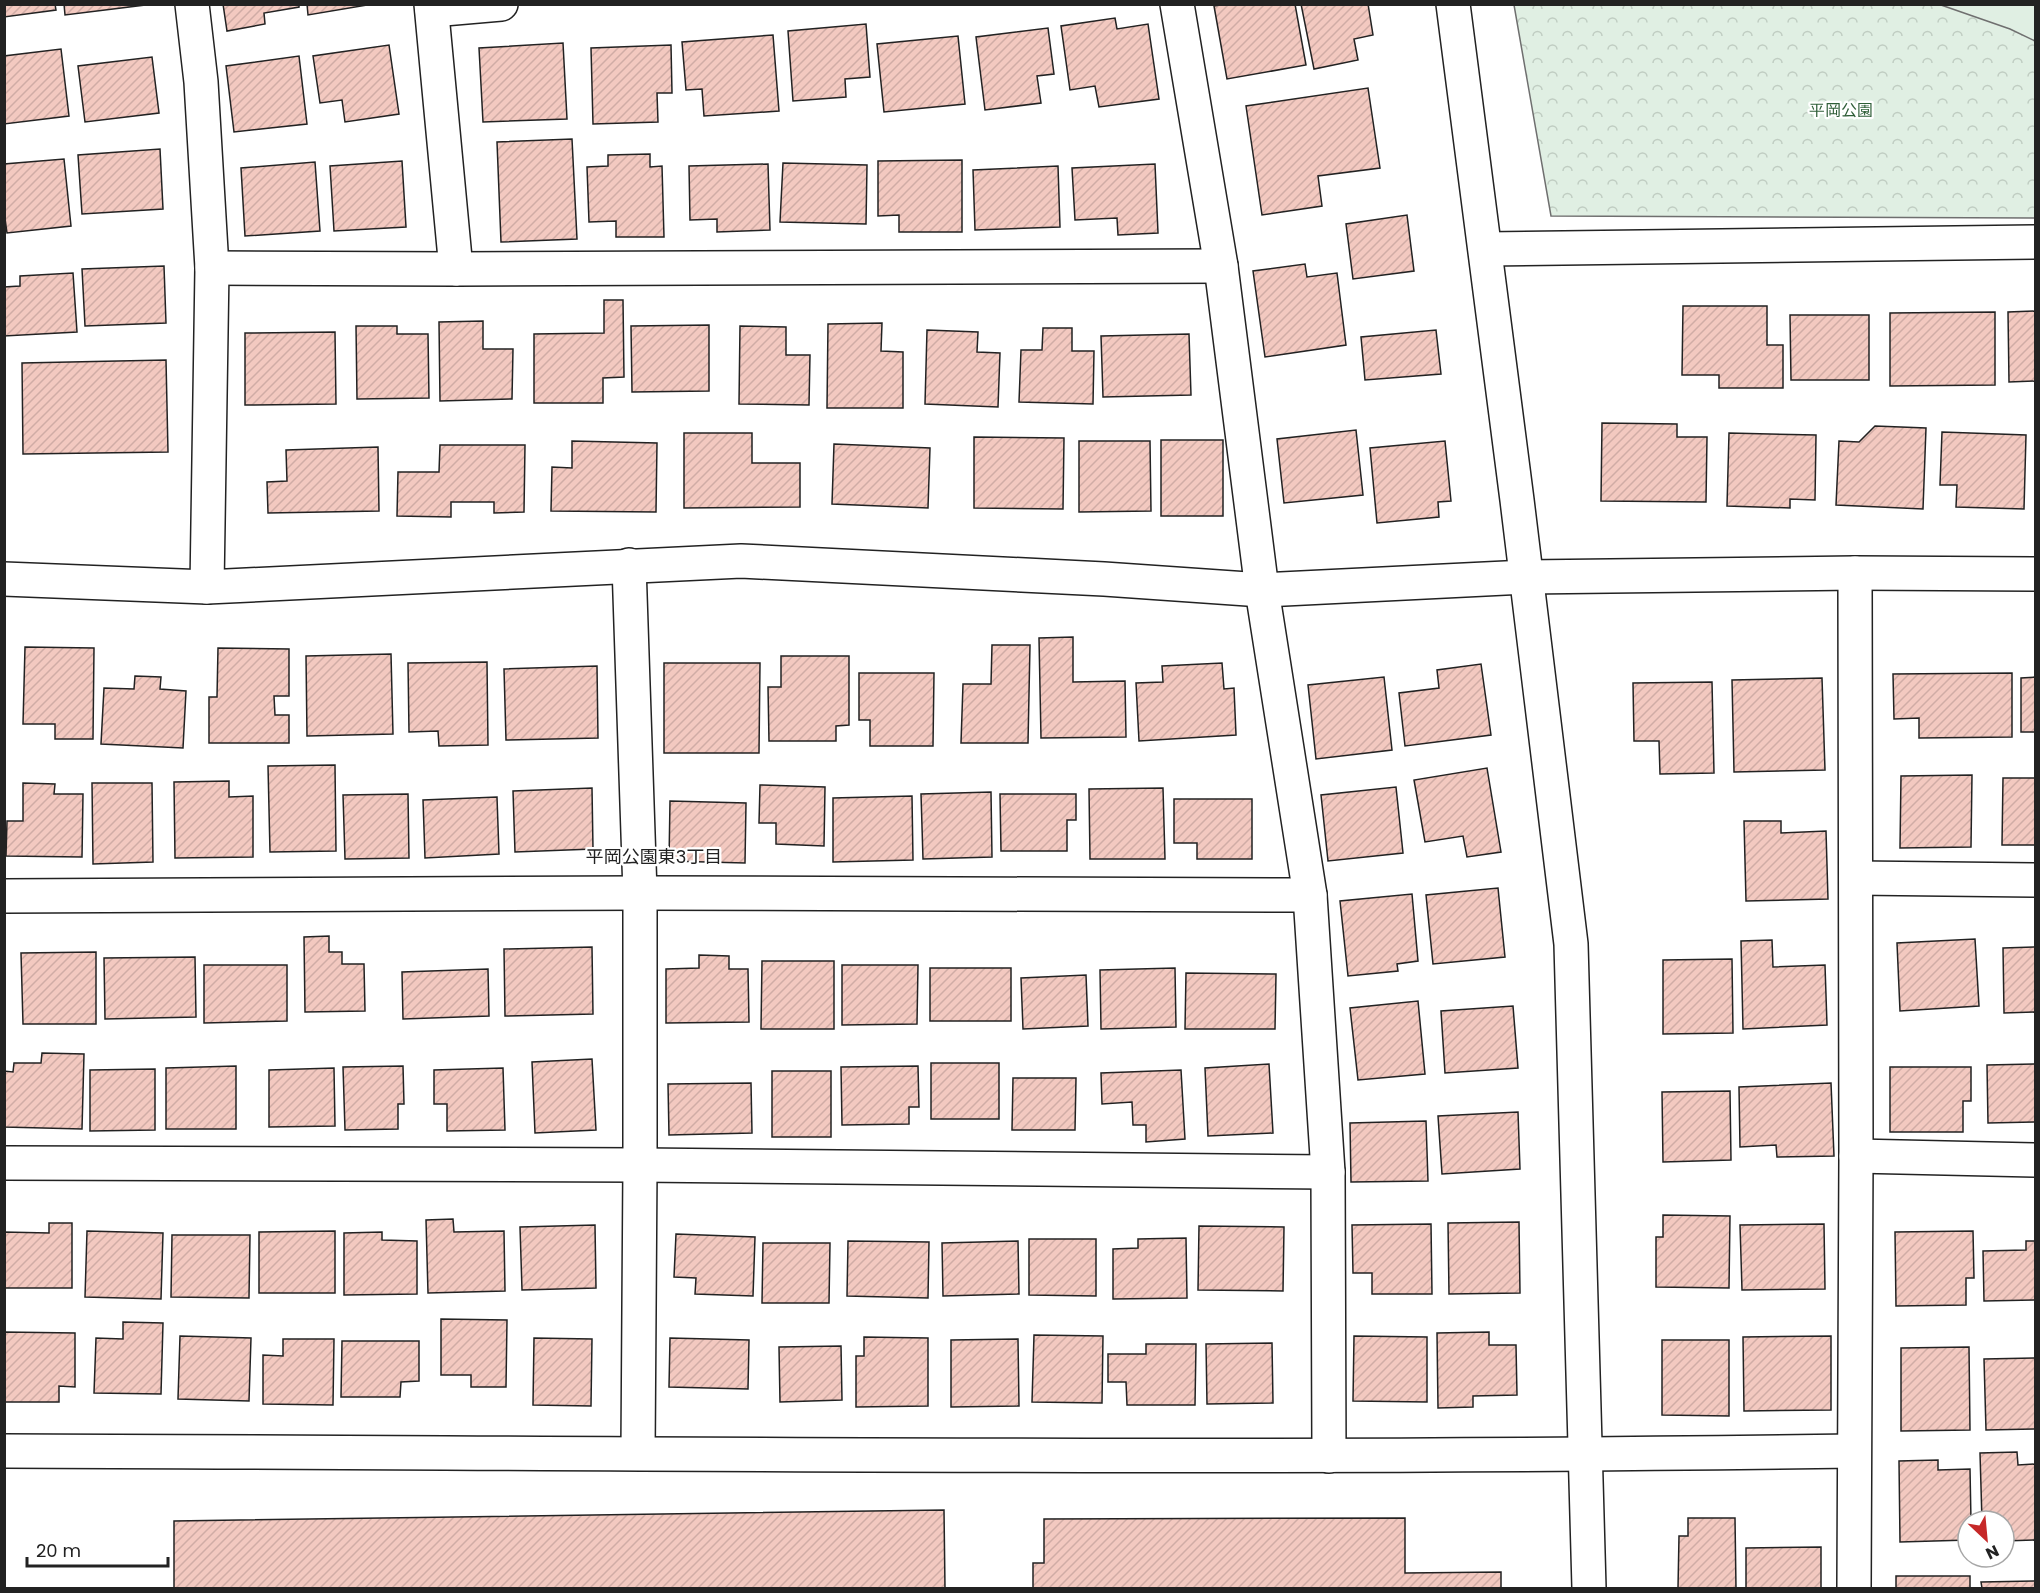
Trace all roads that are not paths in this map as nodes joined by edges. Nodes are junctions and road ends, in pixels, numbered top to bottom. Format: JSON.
{"nodes":[{"id":1,"x":192,"y":4,"type":"edge"},
{"id":2,"x":501,"y":4,"type":"edge"},
{"id":3,"x":1177,"y":4,"type":"edge"},
{"id":4,"x":1453,"y":4,"type":"edge"},
{"id":5,"x":432,"y":7,"type":"edge"},
{"id":6,"x":2036,"y":242,"type":"edge"},
{"id":7,"x":1486,"y":249,"type":"junction"},
{"id":8,"x":1221,"y":266,"type":"junction"},
{"id":9,"x":212,"y":268,"type":"junction"},
{"id":10,"x":456,"y":269,"type":"junction"},
{"id":11,"x":629,"y":565,"type":"junction"},
{"id":12,"x":1855,"y":573,"type":"junction"},
{"id":13,"x":2036,"y":574,"type":"edge"},
{"id":14,"x":1526,"y":577,"type":"junction"},
{"id":15,"x":4,"y":579,"type":"edge"},
{"id":16,"x":207,"y":587,"type":"junction"},
{"id":17,"x":1262,"y":590,"type":"junction"},
{"id":18,"x":1856,"y":878,"type":"junction"},
{"id":19,"x":2036,"y":880,"type":"edge"},
{"id":20,"x":639,"y":893,"type":"junction"},
{"id":21,"x":1310,"y":895,"type":"junction"},
{"id":22,"x":4,"y":896,"type":"edge"},
{"id":23,"x":1856,"y":1156,"type":"junction"},
{"id":24,"x":2036,"y":1160,"type":"edge"},
{"id":25,"x":4,"y":1163,"type":"edge"},
{"id":26,"x":640,"y":1165,"type":"junction"},
{"id":27,"x":1328,"y":1172,"type":"junction"},
{"id":28,"x":4,"y":1451,"type":"edge"},
{"id":29,"x":1854,"y":1451,"type":"junction"},
{"id":30,"x":638,"y":1453,"type":"junction"},
{"id":31,"x":1586,"y":1455,"type":"junction"},
{"id":32,"x":1329,"y":1456,"type":"junction"},
{"id":33,"x":1589,"y":1588,"type":"edge"},
{"id":34,"x":1854,"y":1588,"type":"edge"}],
"edges":[{"from":1,"to":9,"type":"street"},
{"from":2,"to":5,"type":"street"},
{"from":3,"to":8,"type":"street"},
{"from":4,"to":7,"type":"street"},
{"from":5,"to":10,"type":"street"},
{"from":6,"to":7,"type":"street"},
{"from":7,"to":14,"type":"street"},
{"from":8,"to":10,"type":"street"},
{"from":8,"to":17,"type":"street"},
{"from":9,"to":10,"type":"street"},
{"from":9,"to":16,"type":"street"},
{"from":11,"to":16,"type":"street"},
{"from":11,"to":17,"type":"street"},
{"from":11,"to":20,"type":"street"},
{"from":12,"to":13,"type":"street"},
{"from":12,"to":14,"type":"street"},
{"from":12,"to":18,"type":"street"},
{"from":14,"to":17,"type":"street"},
{"from":14,"to":31,"type":"street"},
{"from":15,"to":16,"type":"street"},
{"from":17,"to":21,"type":"street"},
{"from":18,"to":19,"type":"street"},
{"from":18,"to":23,"type":"street"},
{"from":20,"to":21,"type":"street"},
{"from":20,"to":22,"type":"street"},
{"from":20,"to":26,"type":"street"},
{"from":21,"to":27,"type":"street"},
{"from":23,"to":24,"type":"street"},
{"from":23,"to":29,"type":"street"},
{"from":25,"to":26,"type":"street"},
{"from":26,"to":27,"type":"street"},
{"from":26,"to":30,"type":"street"},
{"from":27,"to":32,"type":"street"},
{"from":28,"to":30,"type":"street"},
{"from":29,"to":31,"type":"street"},
{"from":29,"to":34,"type":"street"},
{"from":30,"to":32,"type":"street"},
{"from":31,"to":32,"type":"street"},
{"from":31,"to":33,"type":"street"}]}
